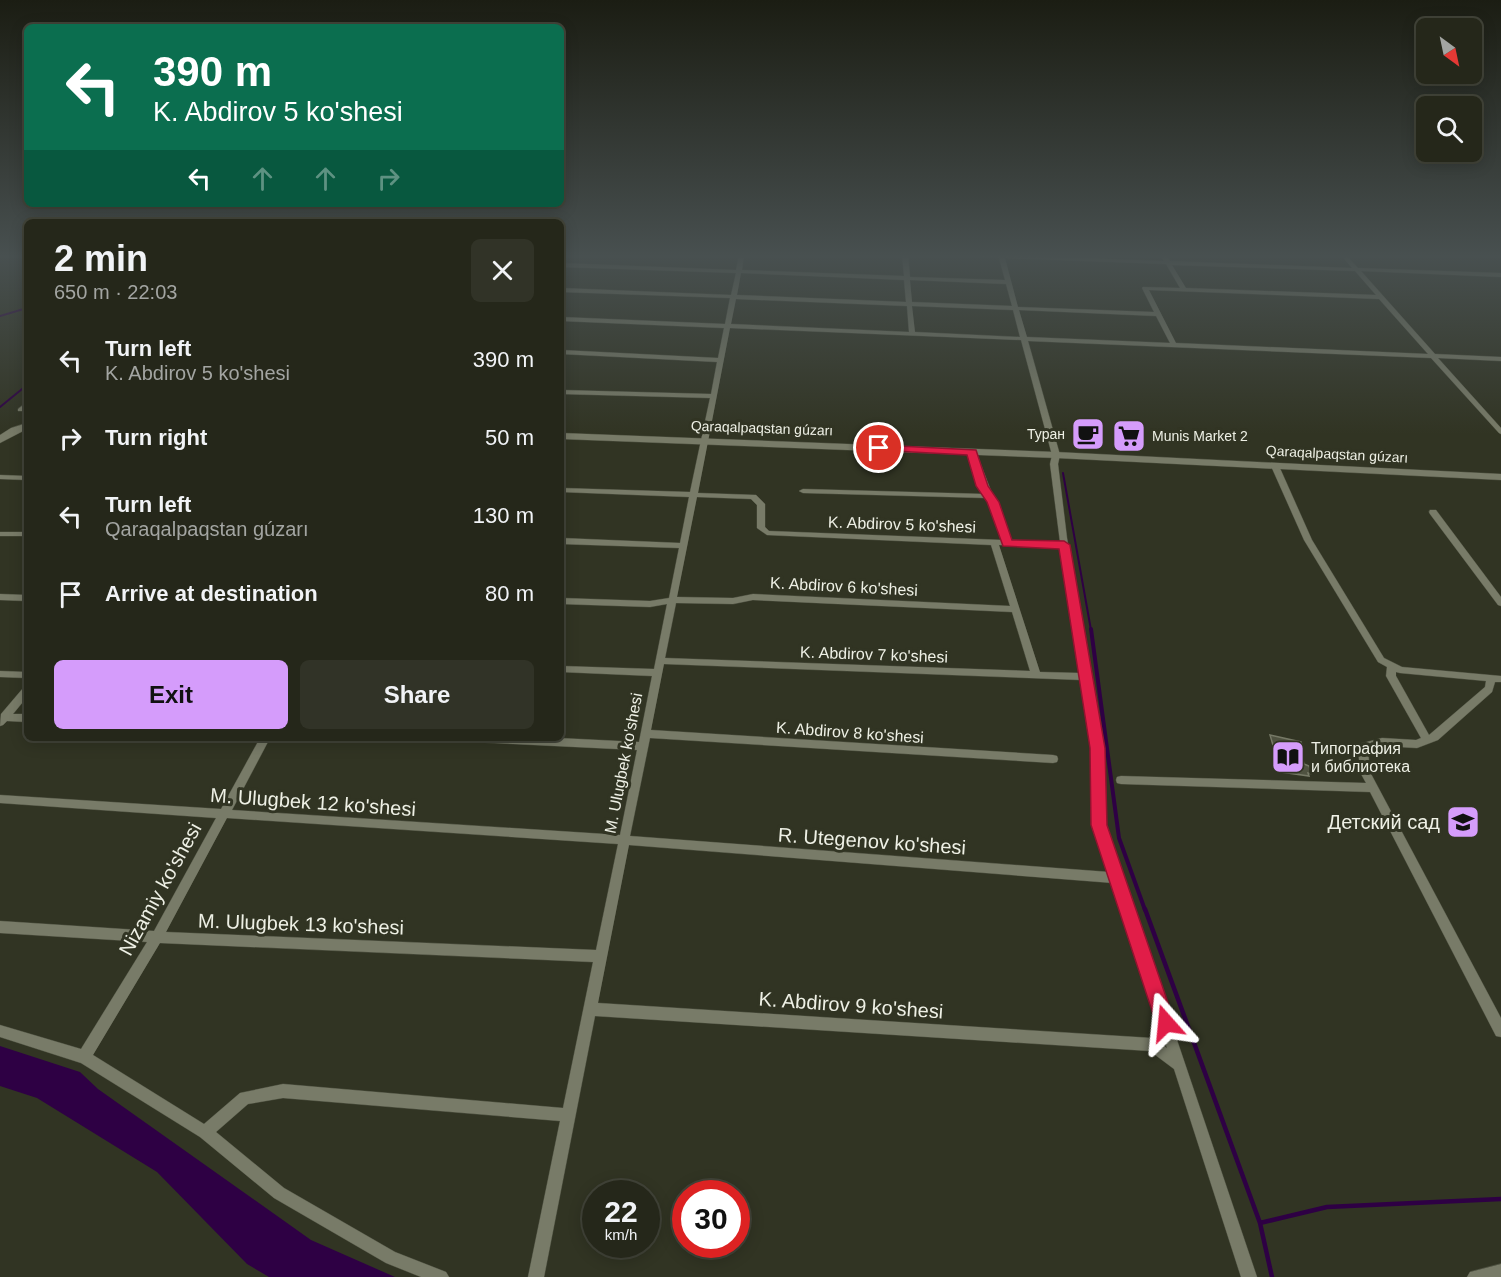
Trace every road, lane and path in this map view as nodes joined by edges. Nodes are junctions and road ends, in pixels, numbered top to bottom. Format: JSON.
{"nodes":[{"id":1,"x":1158,"y":314,"type":"edge"},
{"id":2,"x":730,"y":315,"type":"edge"},
{"id":3,"x":910,"y":315,"type":"edge"},
{"id":4,"x":1018,"y":315,"type":"edge"},
{"id":5,"x":1397,"y":315,"type":"edge"},
{"id":6,"x":564,"y":319,"type":"edge"},
{"id":7,"x":728,"y":326,"type":"junction"},
{"id":8,"x":912,"y":334,"type":"junction"},
{"id":9,"x":1025,"y":339,"type":"junction"},
{"id":10,"x":1174,"y":345,"type":"junction"},
{"id":11,"x":564,"y":352,"type":"edge"},
{"id":12,"x":1433,"y":356,"type":"junction"},
{"id":13,"x":1501,"y":359,"type":"edge"},
{"id":14,"x":721,"y":360,"type":"junction"},
{"id":15,"x":564,"y":393,"type":"edge"},
{"id":16,"x":714,"y":396,"type":"junction"},
{"id":17,"x":24,"y":407,"type":"edge"},
{"id":18,"x":20,"y":410,"type":"dead end"},
{"id":19,"x":24,"y":428,"type":"edge"},
{"id":20,"x":1501,"y":432,"type":"edge"},
{"id":21,"x":564,"y":436,"type":"edge"},
{"id":22,"x":0,"y":440,"type":"edge"},
{"id":23,"x":704,"y":441,"type":"junction"},
{"id":24,"x":972,"y":452,"type":"junction"},
{"id":25,"x":1056,"y":455,"type":"junction"},
{"id":26,"x":1275,"y":466,"type":"junction"},
{"id":27,"x":0,"y":477,"type":"edge"},
{"id":28,"x":1501,"y":477,"type":"edge"},
{"id":29,"x":24,"y":478,"type":"edge"},
{"id":30,"x":564,"y":490,"type":"edge"},
{"id":31,"x":803,"y":491,"type":"dead end"},
{"id":32,"x":694,"y":494,"type":"junction"},
{"id":33,"x":990,"y":496,"type":"junction"},
{"id":34,"x":1432,"y":512,"type":"dead end"},
{"id":35,"x":0,"y":534,"type":"edge"},
{"id":36,"x":24,"y":534,"type":"edge"},
{"id":37,"x":564,"y":541,"type":"edge"},
{"id":38,"x":994,"y":543,"type":"junction"},
{"id":39,"x":1007,"y":543,"type":"junction"},
{"id":40,"x":1064,"y":545,"type":"junction"},
{"id":41,"x":684,"y":546,"type":"junction"},
{"id":42,"x":0,"y":597,"type":"edge"},
{"id":43,"x":24,"y":598,"type":"edge"},
{"id":44,"x":673,"y":600,"type":"junction"},
{"id":45,"x":564,"y":601,"type":"edge"},
{"id":46,"x":1501,"y":603,"type":"edge"},
{"id":47,"x":1015,"y":609,"type":"junction"},
{"id":48,"x":660,"y":661,"type":"junction"},
{"id":49,"x":1392,"y":667,"type":"junction"},
{"id":50,"x":564,"y":669,"type":"edge"},
{"id":51,"x":0,"y":674,"type":"edge"},
{"id":52,"x":657,"y":674,"type":"junction"},
{"id":53,"x":24,"y":675,"type":"edge"},
{"id":54,"x":1036,"y":675,"type":"junction"},
{"id":55,"x":1086,"y":677,"type":"junction"},
{"id":56,"x":1496,"y":679,"type":"edge"},
{"id":57,"x":24,"y":694,"type":"edge"},
{"id":58,"x":24,"y":718,"type":"edge"},
{"id":59,"x":2,"y":720,"type":"edge"},
{"id":60,"x":646,"y":734,"type":"junction"},
{"id":61,"x":1426,"y":740,"type":"junction"},
{"id":62,"x":263,"y":741,"type":"edge"},
{"id":63,"x":537,"y":741,"type":"edge"},
{"id":64,"x":643,"y":746,"type":"junction"},
{"id":65,"x":1053,"y":759,"type":"dead end"},
{"id":66,"x":1121,"y":780,"type":"dead end"},
{"id":67,"x":1374,"y":788,"type":"junction"},
{"id":68,"x":0,"y":799,"type":"edge"},
{"id":69,"x":224,"y":814,"type":"junction"},
{"id":70,"x":624,"y":840,"type":"junction"},
{"id":71,"x":1118,"y":878,"type":"junction"},
{"id":72,"x":0,"y":927,"type":"edge"},
{"id":73,"x":157,"y":937,"type":"junction"},
{"id":74,"x":600,"y":956,"type":"junction"},
{"id":75,"x":589,"y":1009,"type":"junction"},
{"id":76,"x":0,"y":1031,"type":"edge"},
{"id":77,"x":1501,"y":1031,"type":"edge"},
{"id":78,"x":84,"y":1058,"type":"junction"},
{"id":79,"x":1179,"y":1065,"type":"junction"},
{"id":80,"x":568,"y":1115,"type":"junction"},
{"id":81,"x":205,"y":1132,"type":"junction"},
{"id":82,"x":1501,"y":1272,"type":"edge"},
{"id":83,"x":441,"y":1277,"type":"edge"},
{"id":84,"x":536,"y":1277,"type":"edge"},
{"id":85,"x":1249,"y":1277,"type":"edge"},
{"id":86,"x":1475,"y":1277,"type":"edge"}],
"edges":[{"from":1,"to":10,"type":"street"},
{"from":2,"to":7,"type":"street","name":"M. Ulugbek ko'shesi"},
{"from":3,"to":8,"type":"street"},
{"from":4,"to":9,"type":"street"},
{"from":5,"to":12,"type":"street"},
{"from":6,"to":7,"type":"street"},
{"from":7,"to":8,"type":"street"},
{"from":7,"to":14,"type":"street","name":"M. Ulugbek ko'shesi"},
{"from":8,"to":9,"type":"street"},
{"from":9,"to":10,"type":"street"},
{"from":9,"to":25,"type":"street"},
{"from":10,"to":12,"type":"street"},
{"from":11,"to":14,"type":"street"},
{"from":12,"to":13,"type":"street"},
{"from":12,"to":20,"type":"street"},
{"from":14,"to":16,"type":"street","name":"M. Ulugbek ko'shesi"},
{"from":15,"to":16,"type":"street"},
{"from":16,"to":23,"type":"street","name":"M. Ulugbek ko'shesi"},
{"from":17,"to":18,"type":"street"},
{"from":19,"to":22,"type":"street"},
{"from":21,"to":23,"type":"street","name":"Qaraqalpaqstan gúzarı"},
{"from":23,"to":24,"type":"street","name":"Qaraqalpaqstan gúzarı"},
{"from":23,"to":32,"type":"street","name":"M. Ulugbek ko'shesi"},
{"from":24,"to":25,"type":"street","name":"Qaraqalpaqstan gúzarı"},
{"from":24,"to":33,"type":"street"},
{"from":25,"to":26,"type":"street","name":"Qaraqalpaqstan gúzarı"},
{"from":25,"to":40,"type":"street"},
{"from":26,"to":28,"type":"street","name":"Qaraqalpaqstan gúzarı"},
{"from":26,"to":49,"type":"street"},
{"from":27,"to":29,"type":"street"},
{"from":30,"to":32,"type":"street"},
{"from":31,"to":33,"type":"street"},
{"from":32,"to":38,"type":"street","name":"K. Abdirov 5 ko'shesi"},
{"from":32,"to":41,"type":"street","name":"M. Ulugbek ko'shesi"},
{"from":33,"to":39,"type":"street"},
{"from":34,"to":46,"type":"street"},
{"from":35,"to":36,"type":"street"},
{"from":37,"to":41,"type":"street"},
{"from":38,"to":39,"type":"street","name":"K. Abdirov 5 ko'shesi"},
{"from":38,"to":47,"type":"street"},
{"from":39,"to":40,"type":"street","name":"K. Abdirov 5 ko'shesi"},
{"from":40,"to":55,"type":"street"},
{"from":41,"to":44,"type":"street","name":"M. Ulugbek ko'shesi"},
{"from":42,"to":43,"type":"street"},
{"from":44,"to":45,"type":"street","name":"K. Abdirov 6 ko'shesi"},
{"from":44,"to":47,"type":"street","name":"K. Abdirov 6 ko'shesi"},
{"from":44,"to":48,"type":"street","name":"M. Ulugbek ko'shesi"},
{"from":47,"to":54,"type":"street"},
{"from":48,"to":52,"type":"street","name":"M. Ulugbek ko'shesi"},
{"from":48,"to":54,"type":"street","name":"K. Abdirov 7 ko'shesi"},
{"from":49,"to":56,"type":"street"},
{"from":49,"to":61,"type":"street"},
{"from":50,"to":52,"type":"street"},
{"from":51,"to":53,"type":"street"},
{"from":52,"to":60,"type":"street","name":"M. Ulugbek ko'shesi"},
{"from":54,"to":55,"type":"street","name":"K. Abdirov 7 ko'shesi"},
{"from":55,"to":71,"type":"street"},
{"from":56,"to":61,"type":"street"},
{"from":57,"to":59,"type":"street"},
{"from":58,"to":59,"type":"street"},
{"from":60,"to":64,"type":"street","name":"M. Ulugbek ko'shesi"},
{"from":60,"to":65,"type":"street","name":"K. Abdirov 8 ko'shesi"},
{"from":61,"to":67,"type":"street"},
{"from":62,"to":69,"type":"street","name":"Nizamiy ko'shesi"},
{"from":63,"to":64,"type":"street"},
{"from":64,"to":70,"type":"street","name":"M. Ulugbek ko'shesi"},
{"from":66,"to":67,"type":"street"},
{"from":67,"to":77,"type":"street"},
{"from":68,"to":69,"type":"street","name":"M. Ulugbek 12 ko'shesi"},
{"from":69,"to":70,"type":"street","name":"M. Ulugbek 12 ko'shesi"},
{"from":69,"to":73,"type":"street","name":"Nizamiy ko'shesi"},
{"from":70,"to":71,"type":"street","name":"R. Utegenov ko'shesi"},
{"from":70,"to":74,"type":"street","name":"M. Ulugbek ko'shesi"},
{"from":71,"to":79,"type":"street"},
{"from":72,"to":73,"type":"street","name":"M. Ulugbek 13 ko'shesi"},
{"from":73,"to":74,"type":"street","name":"M. Ulugbek 13 ko'shesi"},
{"from":73,"to":78,"type":"street","name":"Nizamiy ko'shesi"},
{"from":74,"to":75,"type":"street","name":"M. Ulugbek ko'shesi"},
{"from":75,"to":79,"type":"street","name":"K. Abdirov 9 ko'shesi"},
{"from":75,"to":80,"type":"street","name":"M. Ulugbek ko'shesi"},
{"from":76,"to":78,"type":"street"},
{"from":78,"to":81,"type":"street"},
{"from":79,"to":85,"type":"street"},
{"from":80,"to":81,"type":"street"},
{"from":80,"to":84,"type":"street","name":"M. Ulugbek ko'shesi"},
{"from":81,"to":83,"type":"street"},
{"from":82,"to":86,"type":"street"}]}
